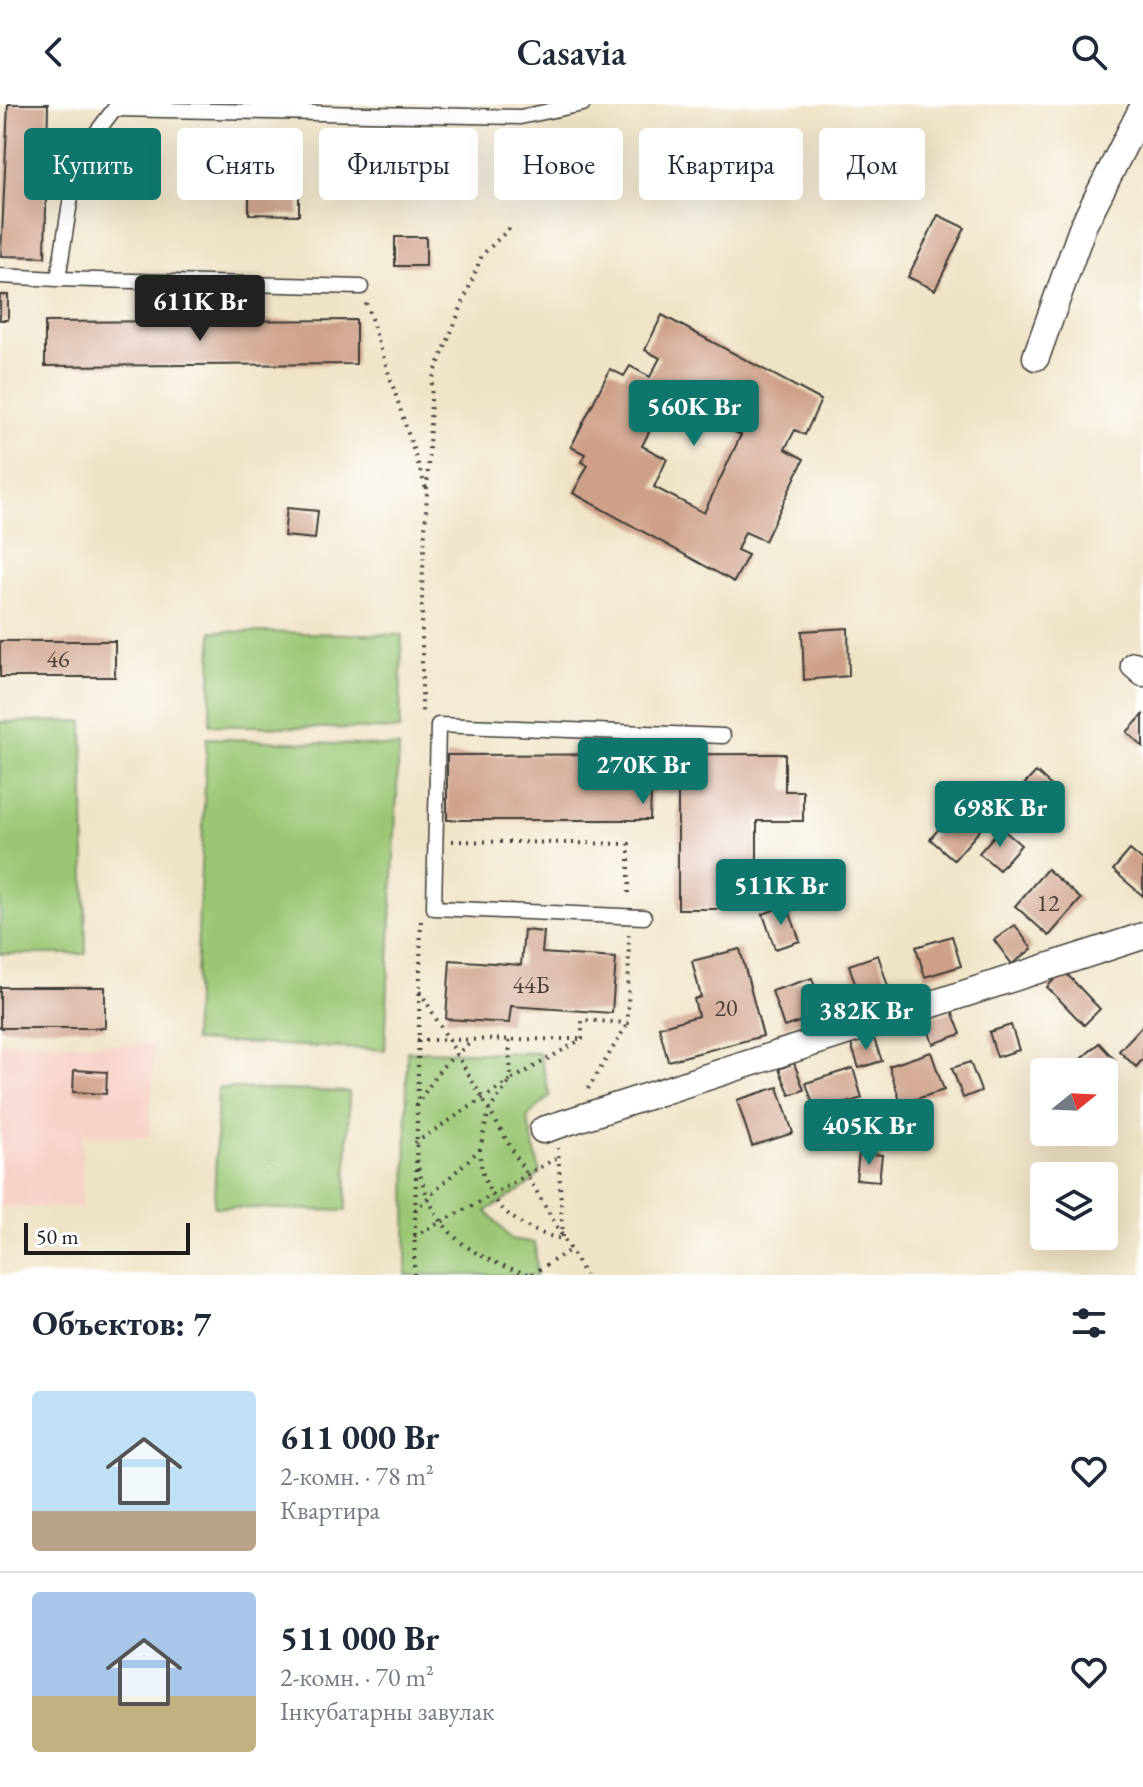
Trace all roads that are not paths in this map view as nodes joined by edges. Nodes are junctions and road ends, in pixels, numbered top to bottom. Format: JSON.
{"nodes":[{"id":1,"x":583,"y":104,"type":"edge"},
{"id":2,"x":116,"y":107,"type":"edge"},
{"id":3,"x":1143,"y":107,"type":"edge"},
{"id":4,"x":0,"y":276,"type":"edge"},
{"id":5,"x":58,"y":279,"type":"junction"},
{"id":6,"x":361,"y":287,"type":"road end"},
{"id":7,"x":1036,"y":357,"type":"dead end"},
{"id":8,"x":723,"y":736,"type":"dead end"},
{"id":9,"x":636,"y":917,"type":"road end"},
{"id":10,"x":1143,"y":936,"type":"edge"},
{"id":11,"x":557,"y":1125,"type":"road end"}],
"edges":[{"from":1,"to":2,"type":"lane"},
{"from":2,"to":5,"type":"lane"},
{"from":3,"to":7,"type":"street"},
{"from":4,"to":5,"type":"lane"},
{"from":5,"to":6,"type":"lane"},
{"from":8,"to":9,"type":"lane"},
{"from":10,"to":11,"type":"street"}]}
